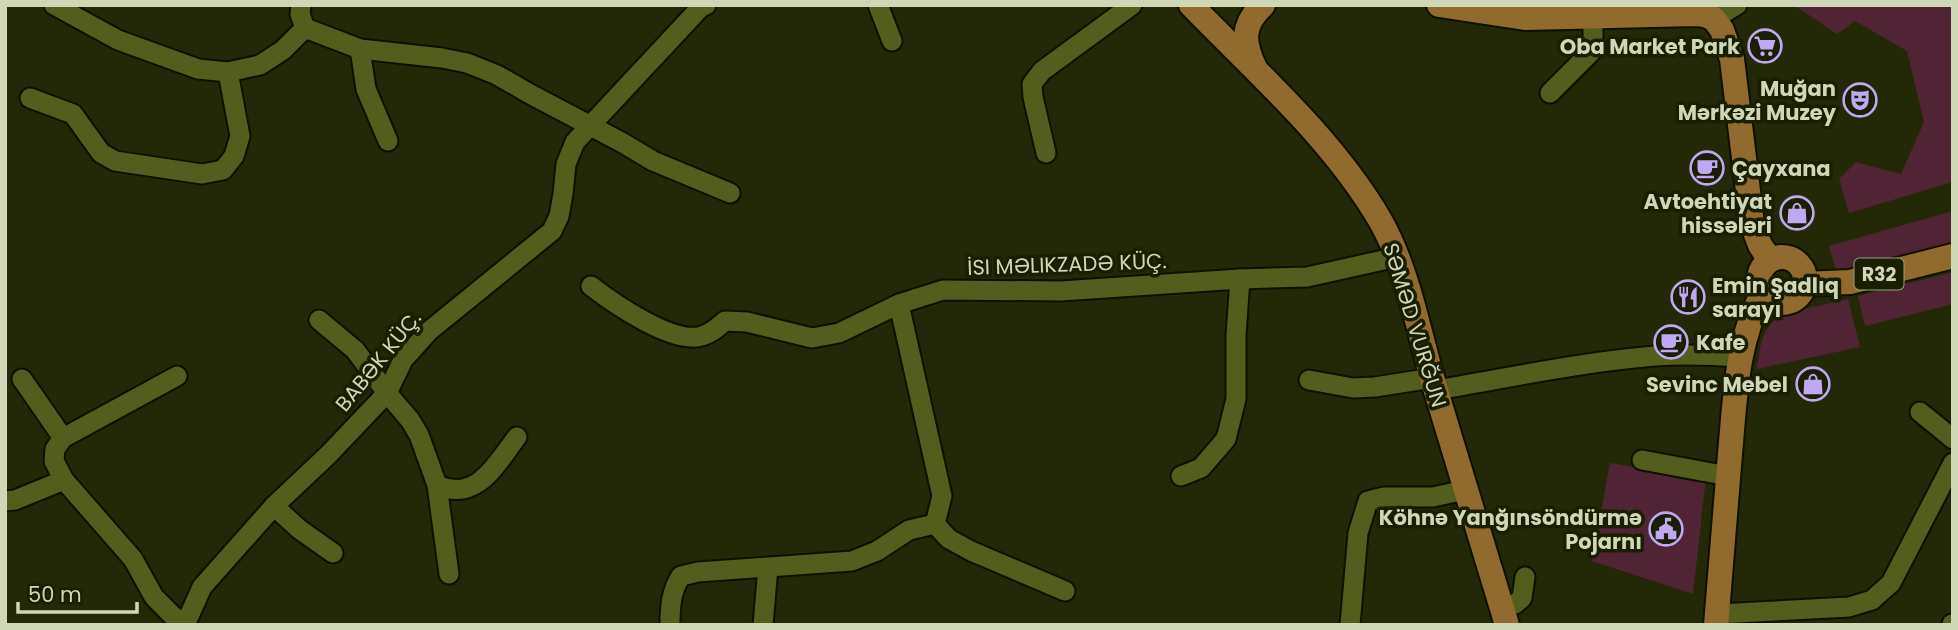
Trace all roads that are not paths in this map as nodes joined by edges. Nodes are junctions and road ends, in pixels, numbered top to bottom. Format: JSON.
{"nodes":[{"id":1,"x":54,"y":5,"type":"edge"},
{"id":2,"x":301,"y":5,"type":"edge"},
{"id":3,"x":706,"y":5,"type":"edge"},
{"id":4,"x":878,"y":5,"type":"edge"},
{"id":5,"x":1132,"y":5,"type":"edge"},
{"id":6,"x":1191,"y":5,"type":"edge"},
{"id":7,"x":1263,"y":5,"type":"edge"},
{"id":8,"x":1439,"y":5,"type":"edge"},
{"id":9,"x":1737,"y":5,"type":"edge"},
{"id":10,"x":1592,"y":17,"type":"junction"},
{"id":11,"x":1714,"y":19,"type":"junction"},
{"id":12,"x":305,"y":28,"type":"junction"},
{"id":13,"x":892,"y":41,"type":"dead end"},
{"id":14,"x":360,"y":49,"type":"junction"},
{"id":15,"x":228,"y":72,"type":"junction"},
{"id":16,"x":1256,"y":72,"type":"junction"},
{"id":17,"x":1550,"y":93,"type":"dead end"},
{"id":18,"x":30,"y":98,"type":"dead end"},
{"id":19,"x":590,"y":126,"type":"junction"},
{"id":20,"x":388,"y":141,"type":"dead end"},
{"id":21,"x":1046,"y":153,"type":"dead end"},
{"id":22,"x":730,"y":193,"type":"dead end"},
{"id":23,"x":1953,"y":256,"type":"edge"},
{"id":24,"x":1398,"y":257,"type":"junction"},
{"id":25,"x":1770,"y":260,"type":"junction"},
{"id":26,"x":1240,"y":279,"type":"junction"},
{"id":27,"x":1804,"y":285,"type":"junction"},
{"id":28,"x":591,"y":286,"type":"dead end"},
{"id":29,"x":1763,"y":293,"type":"junction"},
{"id":30,"x":899,"y":304,"type":"junction"},
{"id":31,"x":318,"y":320,"type":"dead end"},
{"id":32,"x":1741,"y":357,"type":"junction"},
{"id":33,"x":177,"y":376,"type":"dead end"},
{"id":34,"x":22,"y":379,"type":"dead end"},
{"id":35,"x":1310,"y":380,"type":"dead end"},
{"id":36,"x":1434,"y":384,"type":"junction"},
{"id":37,"x":387,"y":393,"type":"junction"},
{"id":38,"x":1920,"y":412,"type":"dead end"},
{"id":39,"x":517,"y":437,"type":"dead end"},
{"id":40,"x":63,"y":438,"type":"junction"},
{"id":41,"x":1953,"y":439,"type":"edge"},
{"id":42,"x":1642,"y":460,"type":"dead end"},
{"id":43,"x":1953,"y":463,"type":"edge"},
{"id":44,"x":1728,"y":476,"type":"junction"},
{"id":45,"x":1181,"y":477,"type":"dead end"},
{"id":46,"x":64,"y":480,"type":"junction"},
{"id":47,"x":437,"y":485,"type":"junction"},
{"id":48,"x":1465,"y":490,"type":"junction"},
{"id":49,"x":5,"y":501,"type":"edge"},
{"id":50,"x":274,"y":506,"type":"junction"},
{"id":51,"x":935,"y":524,"type":"junction"},
{"id":52,"x":332,"y":553,"type":"dead end"},
{"id":53,"x":768,"y":567,"type":"junction"},
{"id":54,"x":449,"y":574,"type":"dead end"},
{"id":55,"x":1525,"y":577,"type":"dead end"},
{"id":56,"x":1065,"y":591,"type":"dead end"},
{"id":57,"x":1504,"y":616,"type":"edge"},
{"id":58,"x":1717,"y":620,"type":"edge"},
{"id":59,"x":185,"y":625,"type":"edge"},
{"id":60,"x":670,"y":625,"type":"edge"},
{"id":61,"x":763,"y":625,"type":"edge"},
{"id":62,"x":1350,"y":625,"type":"edge"}],
"edges":[{"from":1,"to":15,"type":"street"},
{"from":2,"to":12,"type":"street"},
{"from":3,"to":19,"type":"street","name":"BABƏK KÜÇ."},
{"from":4,"to":13,"type":"street"},
{"from":5,"to":21,"type":"street"},
{"from":6,"to":16,"type":"main road","name":"SƏMƏD VURĞUN"},
{"from":7,"to":16,"type":"main road"},
{"from":8,"to":10,"type":"main road"},
{"from":9,"to":11,"type":"street"},
{"from":10,"to":11,"type":"main road"},
{"from":10,"to":17,"type":"street"},
{"from":11,"to":25,"type":"main road"},
{"from":12,"to":14,"type":"street"},
{"from":12,"to":15,"type":"street"},
{"from":14,"to":19,"type":"street"},
{"from":14,"to":20,"type":"street"},
{"from":15,"to":18,"type":"street"},
{"from":16,"to":24,"type":"main road","name":"SƏMƏD VURĞUN"},
{"from":19,"to":22,"type":"street"},
{"from":19,"to":37,"type":"street","name":"BABƏK KÜÇ."},
{"from":23,"to":27,"type":"main road","number":"R32"},
{"from":24,"to":26,"type":"street","name":"İSI MƏLIKZADƏ KÜÇ."},
{"from":24,"to":36,"type":"main road","name":"SƏMƏD VURĞUN"},
{"from":25,"to":27,"type":"main road"},
{"from":25,"to":29,"type":"main road"},
{"from":26,"to":30,"type":"street","name":"İSI MƏLIKZADƏ KÜÇ."},
{"from":26,"to":45,"type":"street"},
{"from":27,"to":29,"type":"main road"},
{"from":28,"to":30,"type":"street","name":"İSI MƏLIKZADƏ KÜÇ."},
{"from":29,"to":32,"type":"main road"},
{"from":30,"to":51,"type":"street"},
{"from":31,"to":37,"type":"street"},
{"from":32,"to":36,"type":"street"},
{"from":32,"to":44,"type":"main road"},
{"from":33,"to":40,"type":"street"},
{"from":34,"to":40,"type":"street"},
{"from":35,"to":36,"type":"street"},
{"from":36,"to":48,"type":"main road","name":"SƏMƏD VURĞUN"},
{"from":37,"to":47,"type":"street"},
{"from":37,"to":50,"type":"street","name":"BABƏK KÜÇ."},
{"from":38,"to":41,"type":"street"},
{"from":39,"to":47,"type":"street"},
{"from":40,"to":46,"type":"street","name":"BABƏK KÜÇ."},
{"from":42,"to":44,"type":"street"},
{"from":43,"to":58,"type":"street"},
{"from":44,"to":58,"type":"main road"},
{"from":46,"to":49,"type":"street"},
{"from":46,"to":59,"type":"street","name":"BABƏK KÜÇ."},
{"from":47,"to":54,"type":"street"},
{"from":48,"to":57,"type":"main road","name":"SƏMƏD VURĞUN"},
{"from":48,"to":62,"type":"street"},
{"from":50,"to":52,"type":"street"},
{"from":50,"to":59,"type":"street","name":"BABƏK KÜÇ."},
{"from":51,"to":53,"type":"street"},
{"from":51,"to":56,"type":"street"},
{"from":53,"to":60,"type":"street"},
{"from":53,"to":61,"type":"street"},
{"from":55,"to":57,"type":"street"}]}
